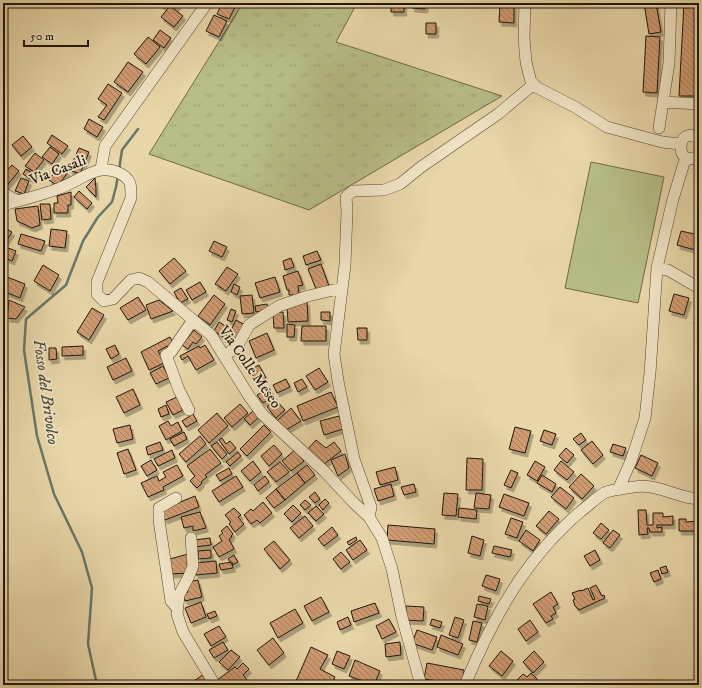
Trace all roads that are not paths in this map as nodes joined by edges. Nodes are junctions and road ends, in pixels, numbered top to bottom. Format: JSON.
{"nodes":[{"id":1,"x":207,"y":3,"type":"edge"},
{"id":2,"x":525,"y":3,"type":"edge"},
{"id":3,"x":671,"y":3,"type":"edge"},
{"id":4,"x":534,"y":84,"type":"junction"},
{"id":5,"x":663,"y":102,"type":"junction"},
{"id":6,"x":699,"y":104,"type":"edge"},
{"id":7,"x":659,"y":128,"type":"dead end"},
{"id":8,"x":699,"y":137,"type":"edge"},
{"id":9,"x":680,"y":144,"type":"junction"},
{"id":10,"x":699,"y":155,"type":"edge"},
{"id":11,"x":688,"y":158,"type":"junction"},
{"id":12,"x":101,"y":169,"type":"junction"},
{"id":13,"x":3,"y":193,"type":"edge"},
{"id":14,"x":18,"y":201,"type":"junction"},
{"id":15,"x":3,"y":207,"type":"edge"},
{"id":16,"x":657,"y":268,"type":"junction"},
{"id":17,"x":342,"y":288,"type":"junction"},
{"id":18,"x":699,"y":288,"type":"edge"},
{"id":19,"x":194,"y":320,"type":"junction"},
{"id":20,"x":224,"y":356,"type":"junction"},
{"id":21,"x":189,"y":410,"type":"dead end"},
{"id":22,"x":618,"y":490,"type":"junction"},
{"id":23,"x":176,"y":498,"type":"dead end"},
{"id":24,"x":699,"y":499,"type":"edge"},
{"id":25,"x":369,"y":517,"type":"junction"},
{"id":26,"x":191,"y":538,"type":"dead end"},
{"id":27,"x":177,"y":609,"type":"junction"},
{"id":28,"x":215,"y":685,"type":"edge"},
{"id":29,"x":421,"y":685,"type":"edge"},
{"id":30,"x":465,"y":685,"type":"edge"}],
"edges":[{"from":1,"to":12,"type":"street"},
{"from":2,"to":4,"type":"street"},
{"from":3,"to":5,"type":"street"},
{"from":4,"to":9,"type":"street"},
{"from":4,"to":17,"type":"street"},
{"from":5,"to":6,"type":"street"},
{"from":5,"to":7,"type":"street"},
{"from":8,"to":9,"type":"street"},
{"from":9,"to":11,"type":"street"},
{"from":10,"to":11,"type":"street"},
{"from":11,"to":16,"type":"street"},
{"from":12,"to":14,"type":"street","name":"Via Casali"},
{"from":12,"to":19,"type":"street","name":"Via Colle Meseo"},
{"from":13,"to":14,"type":"street"},
{"from":14,"to":15,"type":"street","name":"Via Casali"},
{"from":16,"to":18,"type":"street"},
{"from":16,"to":22,"type":"street"},
{"from":17,"to":20,"type":"street"},
{"from":17,"to":25,"type":"street"},
{"from":19,"to":20,"type":"street","name":"Via Colle Meseo"},
{"from":19,"to":21,"type":"street"},
{"from":20,"to":25,"type":"street","name":"Via Colle Meseo"},
{"from":22,"to":24,"type":"street"},
{"from":22,"to":30,"type":"street"},
{"from":23,"to":27,"type":"street"},
{"from":25,"to":29,"type":"street","name":"Via Colle Meseo"},
{"from":26,"to":27,"type":"street"},
{"from":27,"to":28,"type":"street"}]}
